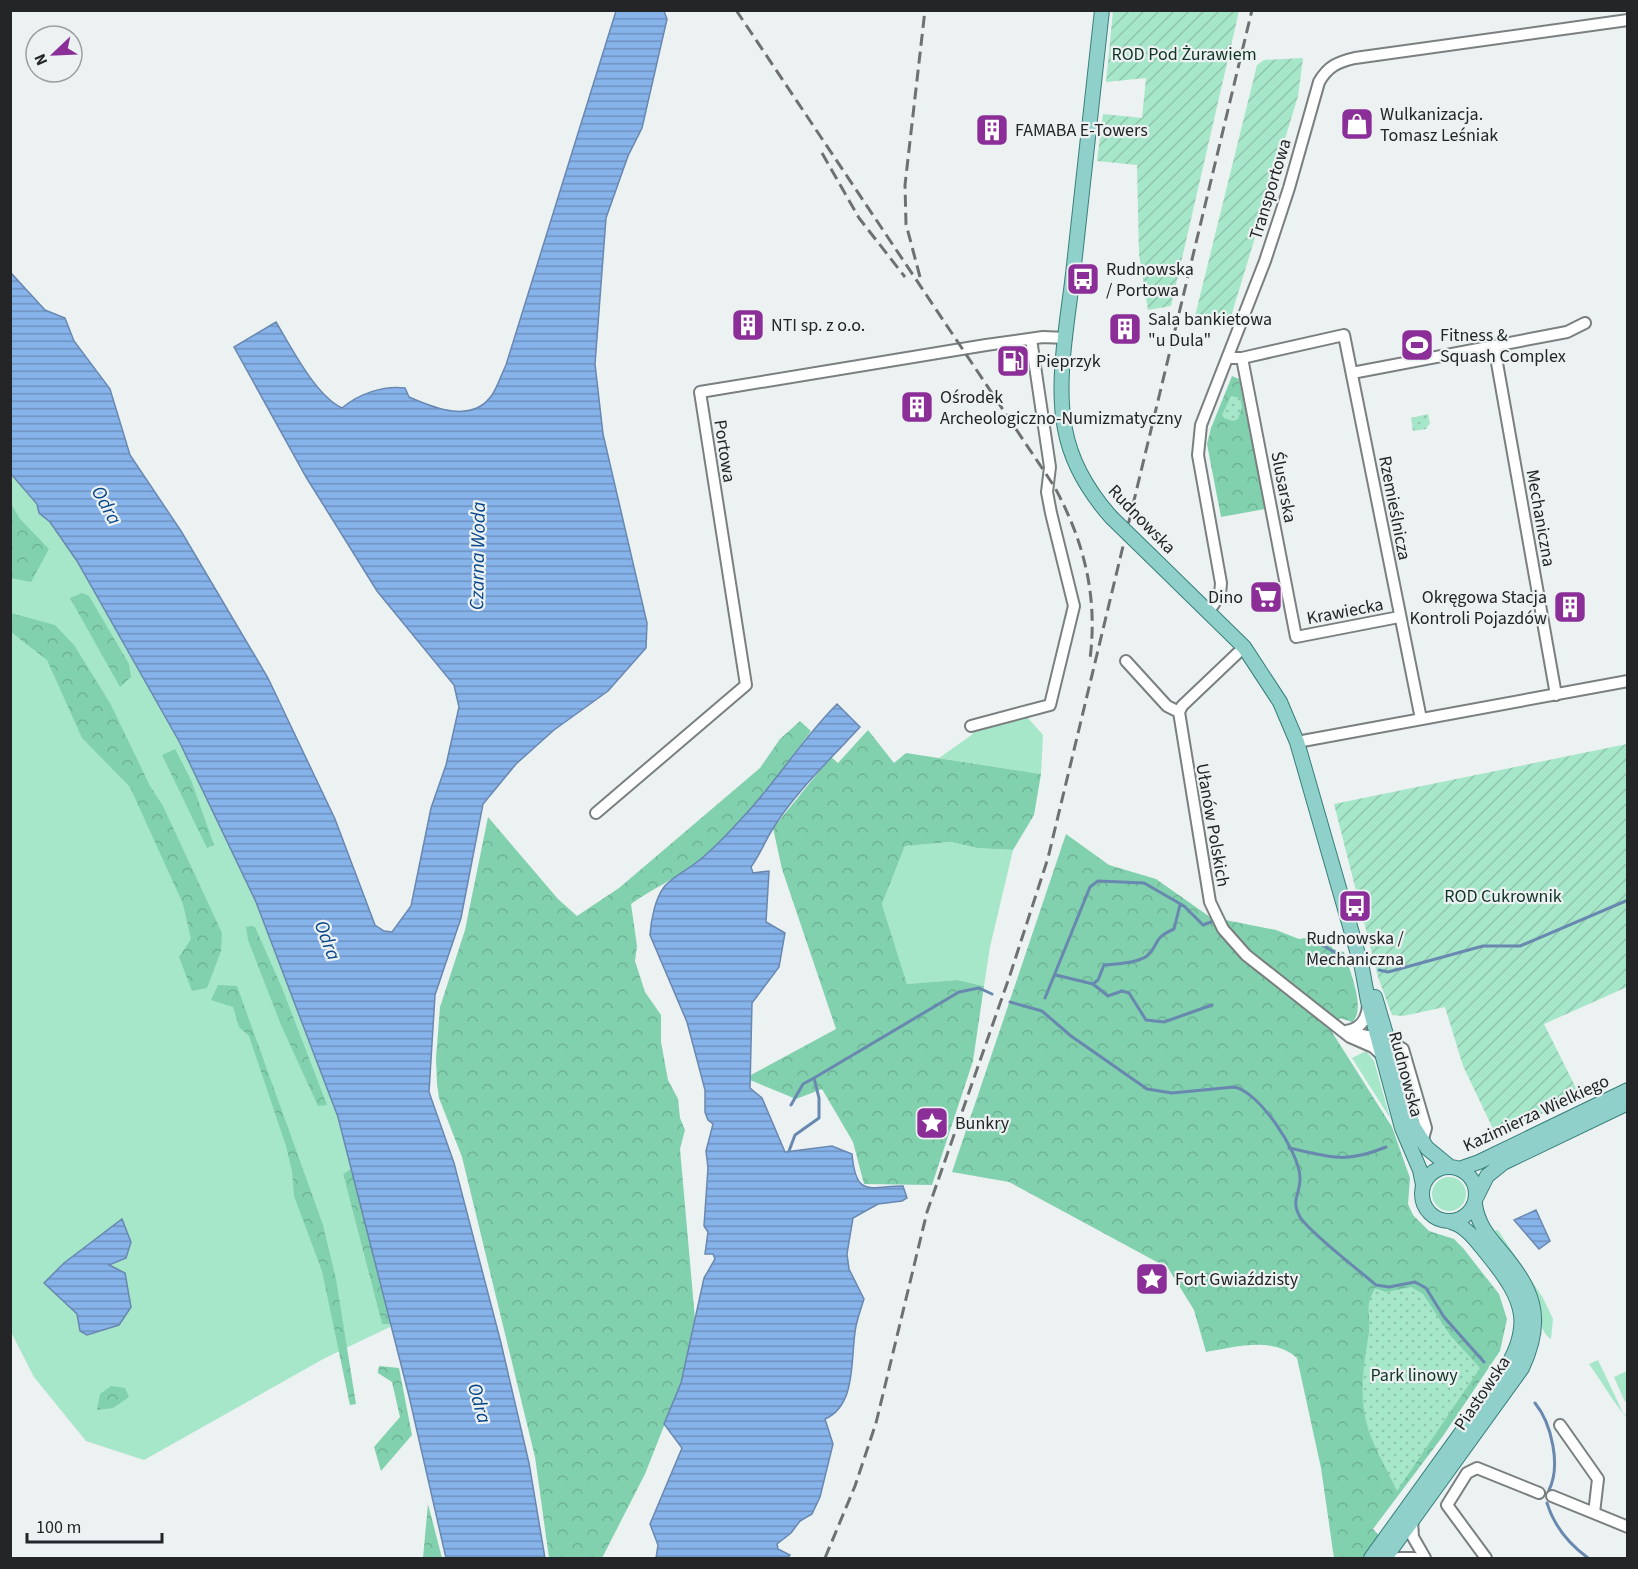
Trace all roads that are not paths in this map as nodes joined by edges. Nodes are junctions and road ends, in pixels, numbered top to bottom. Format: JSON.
{"nodes":[{"id":1,"x":1102,"y":10,"type":"edge"},
{"id":2,"x":1628,"y":20,"type":"edge"},
{"id":3,"x":1585,"y":323,"type":"dead end"},
{"id":4,"x":1066,"y":338,"type":"junction"},
{"id":5,"x":1031,"y":339,"type":"junction"},
{"id":6,"x":1494,"y":346,"type":"junction"},
{"id":7,"x":1228,"y":358,"type":"junction"},
{"id":8,"x":1242,"y":358,"type":"junction"},
{"id":9,"x":1352,"y":373,"type":"junction"},
{"id":10,"x":1209,"y":611,"type":"junction"},
{"id":11,"x":1400,"y":617,"type":"junction"},
{"id":12,"x":1296,"y":638,"type":"joint"},
{"id":13,"x":1244,"y":647,"type":"junction"},
{"id":14,"x":1125,"y":661,"type":"dead end"},
{"id":15,"x":1628,"y":681,"type":"edge"},
{"id":16,"x":1556,"y":695,"type":"junction"},
{"id":17,"x":1179,"y":712,"type":"junction"},
{"id":18,"x":1421,"y":719,"type":"junction"},
{"id":19,"x":971,"y":726,"type":"dead end"},
{"id":20,"x":1296,"y":742,"type":"junction"},
{"id":21,"x":596,"y":813,"type":"dead end"},
{"id":22,"x":1362,"y":968,"type":"junction"},
{"id":23,"x":1368,"y":1001,"type":"junction"},
{"id":24,"x":1341,"y":1030,"type":"junction"},
{"id":25,"x":1383,"y":1038,"type":"junction"},
{"id":26,"x":1383,"y":1056,"type":"junction"},
{"id":27,"x":1628,"y":1090,"type":"edge"},
{"id":28,"x":1628,"y":1103,"type":"edge"},
{"id":29,"x":1454,"y":1168,"type":"junction"},
{"id":30,"x":1423,"y":1185,"type":"junction"},
{"id":31,"x":1476,"y":1200,"type":"junction"},
{"id":32,"x":1451,"y":1222,"type":"junction"},
{"id":33,"x":1560,"y":1425,"type":"dead end"},
{"id":34,"x":1539,"y":1493,"type":"dead end"},
{"id":35,"x":1552,"y":1497,"type":"dead end"},
{"id":36,"x":1594,"y":1513,"type":"junction"},
{"id":37,"x":1412,"y":1520,"type":"junction"},
{"id":38,"x":1628,"y":1527,"type":"edge"},
{"id":39,"x":1371,"y":1558,"type":"edge"},
{"id":40,"x":1385,"y":1558,"type":"edge"},
{"id":41,"x":1399,"y":1558,"type":"edge"},
{"id":42,"x":1414,"y":1558,"type":"edge"},
{"id":43,"x":1425,"y":1558,"type":"edge"},
{"id":44,"x":1486,"y":1558,"type":"edge"}],
"edges":[{"from":1,"to":4,"type":"main road","name":"Rudnowska"},
{"from":2,"to":7,"type":"street","name":"Transportowa"},
{"from":3,"to":6,"type":"street"},
{"from":4,"to":5,"type":"street","name":"Portowa"},
{"from":4,"to":10,"type":"main road","name":"Rudnowska","bridge":true},
{"from":5,"to":19,"type":"street"},
{"from":5,"to":21,"type":"street","name":"Portowa"},
{"from":6,"to":9,"type":"street"},
{"from":6,"to":16,"type":"street","name":"Mechaniczna"},
{"from":7,"to":8,"type":"street"},
{"from":7,"to":10,"type":"street","name":"Transportowa"},
{"from":8,"to":9,"type":"street","name":"Rzemieślnicza"},
{"from":8,"to":12,"type":"street","name":"Ślusarska"},
{"from":9,"to":11,"type":"street","name":"Rzemieślnicza"},
{"from":10,"to":13,"type":"main road","name":"Rudnowska"},
{"from":11,"to":12,"type":"street","name":"Krawiecka"},
{"from":11,"to":18,"type":"street","name":"Rzemieślnicza"},
{"from":13,"to":17,"type":"street"},
{"from":13,"to":20,"type":"main road","name":"Rudnowska"},
{"from":14,"to":17,"type":"street"},
{"from":15,"to":16,"type":"street"},
{"from":16,"to":18,"type":"street"},
{"from":17,"to":24,"type":"street","name":"Ułanów Polskich"},
{"from":18,"to":20,"type":"street"},
{"from":20,"to":22,"type":"main road","name":"Rudnowska"},
{"from":22,"to":23,"type":"main road","name":"Rudnowska"},
{"from":22,"to":25,"type":"main road","name":"Rudnowska"},
{"from":23,"to":24,"type":"street"},
{"from":23,"to":25,"type":"main road","name":"Rudnowska"},
{"from":24,"to":25,"type":"street","name":"Ułanów Polskich"},
{"from":24,"to":26,"type":"street","name":"Ułanów Polskich"},
{"from":25,"to":26,"type":"main road","name":"Rudnowska"},
{"from":25,"to":29,"type":"main road","name":"Rudnowska"},
{"from":26,"to":30,"type":"main road","name":"Rudnowska"},
{"from":27,"to":29,"type":"main road","name":"Kazimierza Wielkiego"},
{"from":28,"to":31,"type":"main road","name":"Kazimierza Wielkiego"},
{"from":29,"to":30,"type":"main road"},
{"from":29,"to":31,"type":"main road"},
{"from":30,"to":32,"type":"main road"},
{"from":31,"to":32,"type":"main road"},
{"from":31,"to":37,"type":"main road","name":"Piastowska"},
{"from":32,"to":39,"type":"main road","name":"Piastowska"},
{"from":33,"to":36,"type":"street"},
{"from":34,"to":44,"type":"street"},
{"from":35,"to":36,"type":"street"},
{"from":36,"to":38,"type":"street"},
{"from":37,"to":40,"type":"main road","name":"Piastowska"},
{"from":37,"to":43,"type":"street"},
{"from":41,"to":42,"type":"street"}]}
